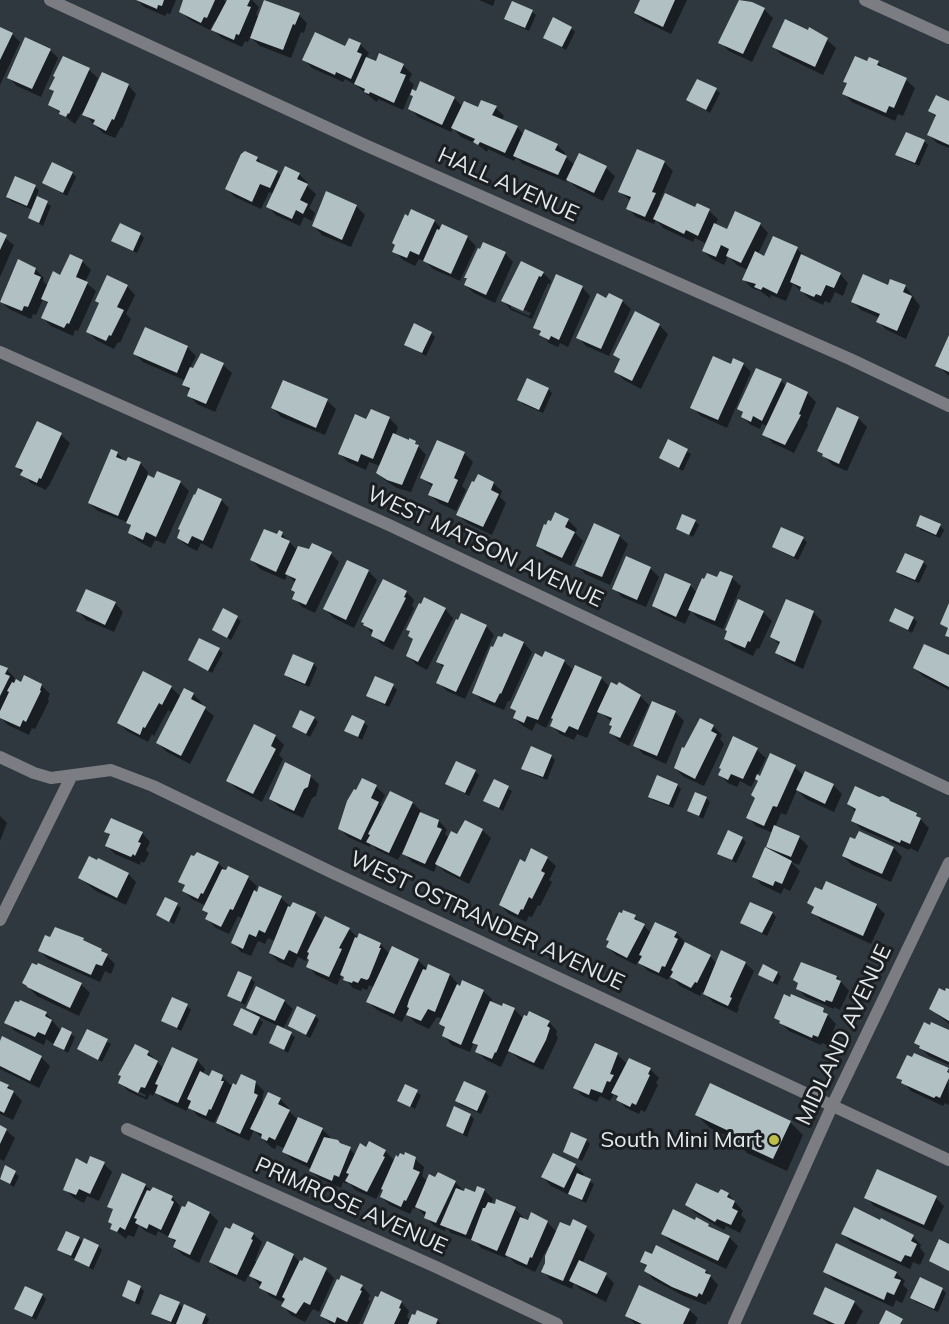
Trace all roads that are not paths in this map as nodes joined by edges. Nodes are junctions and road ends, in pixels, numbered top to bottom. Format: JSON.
{"nodes":[{"id":1,"x":50,"y":0,"type":"edge"},
{"id":2,"x":865,"y":0,"type":"edge"},
{"id":3,"x":949,"y":38,"type":"edge"},
{"id":4,"x":0,"y":352,"type":"edge"},
{"id":5,"x":949,"y":406,"type":"edge"},
{"id":6,"x":0,"y":757,"type":"edge"},
{"id":7,"x":71,"y":777,"type":"junction"},
{"id":8,"x":949,"y":789,"type":"edge"},
{"id":9,"x":949,"y":863,"type":"edge"},
{"id":10,"x":0,"y":920,"type":"edge"},
{"id":11,"x":832,"y":1106,"type":"junction"},
{"id":12,"x":127,"y":1129,"type":"dead end"},
{"id":13,"x":949,"y":1160,"type":"edge"},
{"id":14,"x":557,"y":1324,"type":"edge"},
{"id":15,"x":734,"y":1324,"type":"edge"}],
"edges":[{"from":1,"to":5,"type":"street","name":"HALL AVENUE"},
{"from":2,"to":3,"type":"street"},
{"from":4,"to":8,"type":"street","name":"WEST MATSON AVENUE"},
{"from":6,"to":7,"type":"street","name":"WEST OSTRANDER AVENUE"},
{"from":7,"to":10,"type":"street"},
{"from":7,"to":11,"type":"street","name":"WEST OSTRANDER AVENUE"},
{"from":9,"to":11,"type":"street","name":"MIDLAND AVENUE"},
{"from":11,"to":13,"type":"street","name":"WEST OSTRANDER AVENUE"},
{"from":11,"to":15,"type":"street","name":"MIDLAND AVENUE"},
{"from":12,"to":14,"type":"street","name":"PRIMROSE AVENUE"}]}
